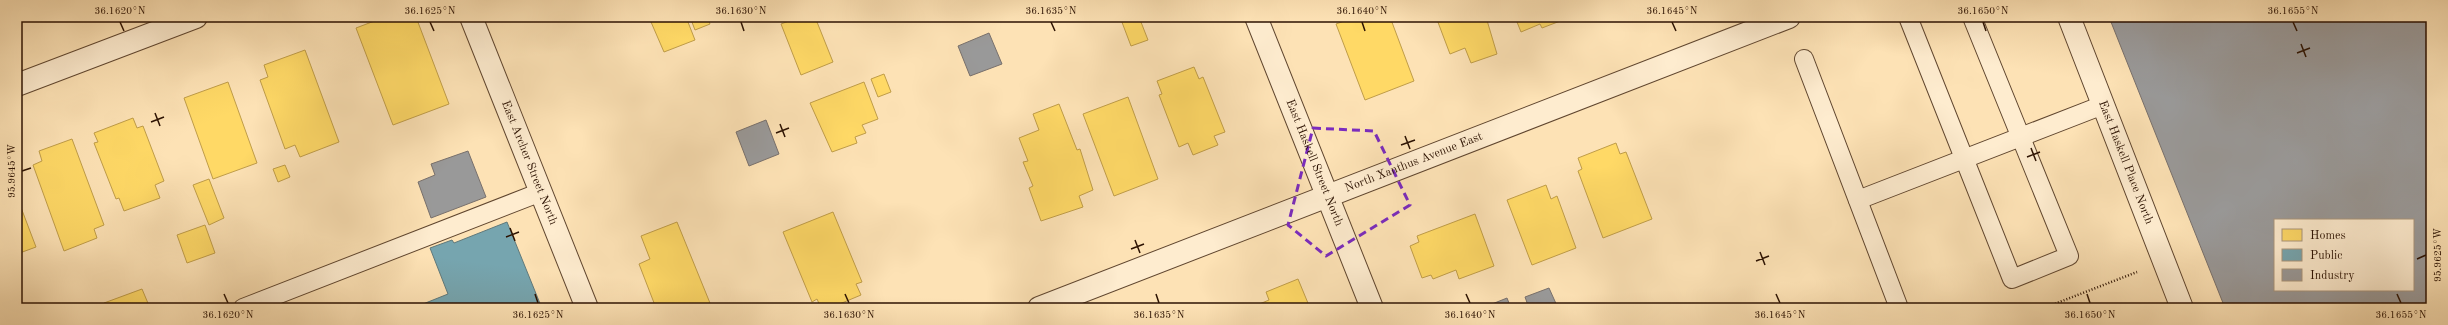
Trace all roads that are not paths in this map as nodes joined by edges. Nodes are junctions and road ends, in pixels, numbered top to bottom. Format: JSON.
{"nodes":[{"id":1,"x":196,"y":17,"type":"edge"},
{"id":2,"x":471,"y":17,"type":"edge"},
{"id":3,"x":1256,"y":17,"type":"edge"},
{"id":4,"x":1789,"y":17,"type":"edge"},
{"id":5,"x":1908,"y":17,"type":"edge"},
{"id":6,"x":1972,"y":17,"type":"edge"},
{"id":7,"x":2068,"y":17,"type":"edge"},
{"id":8,"x":1804,"y":59,"type":"dead end"},
{"id":9,"x":17,"y":86,"type":"edge"},
{"id":10,"x":2103,"y":105,"type":"junction"},
{"id":11,"x":2020,"y":137,"type":"junction"},
{"id":12,"x":1964,"y":159,"type":"junction"},
{"id":13,"x":541,"y":192,"type":"junction"},
{"id":14,"x":1327,"y":196,"type":"junction"},
{"id":15,"x":1858,"y":200,"type":"junction"},
{"id":16,"x":243,"y":308,"type":"edge"},
{"id":17,"x":587,"y":308,"type":"edge"},
{"id":18,"x":1039,"y":308,"type":"edge"},
{"id":19,"x":1372,"y":308,"type":"edge"},
{"id":20,"x":1899,"y":308,"type":"edge"},
{"id":21,"x":2182,"y":308,"type":"edge"}],
"edges":[{"from":1,"to":9,"type":"street"},
{"from":2,"to":13,"type":"street","name":"East Archer Street North"},
{"from":3,"to":14,"type":"street","name":"East Haskell Street North"},
{"from":4,"to":14,"type":"street","name":"North Xanthus Avenue East"},
{"from":5,"to":12,"type":"lane"},
{"from":6,"to":11,"type":"lane"},
{"from":7,"to":10,"type":"street","name":"East Haskell Place North"},
{"from":8,"to":15,"type":"lane"},
{"from":10,"to":11,"type":"lane"},
{"from":10,"to":21,"type":"street","name":"East Haskell Place North"},
{"from":11,"to":12,"type":"lane"},
{"from":11,"to":12,"type":"lane"},
{"from":12,"to":15,"type":"lane"},
{"from":13,"to":16,"type":"lane"},
{"from":13,"to":17,"type":"street","name":"East Archer Street North"},
{"from":14,"to":18,"type":"street","name":"North Xanthus Avenue East"},
{"from":14,"to":19,"type":"street","name":"East Haskell Street North"},
{"from":15,"to":20,"type":"lane"}]}
